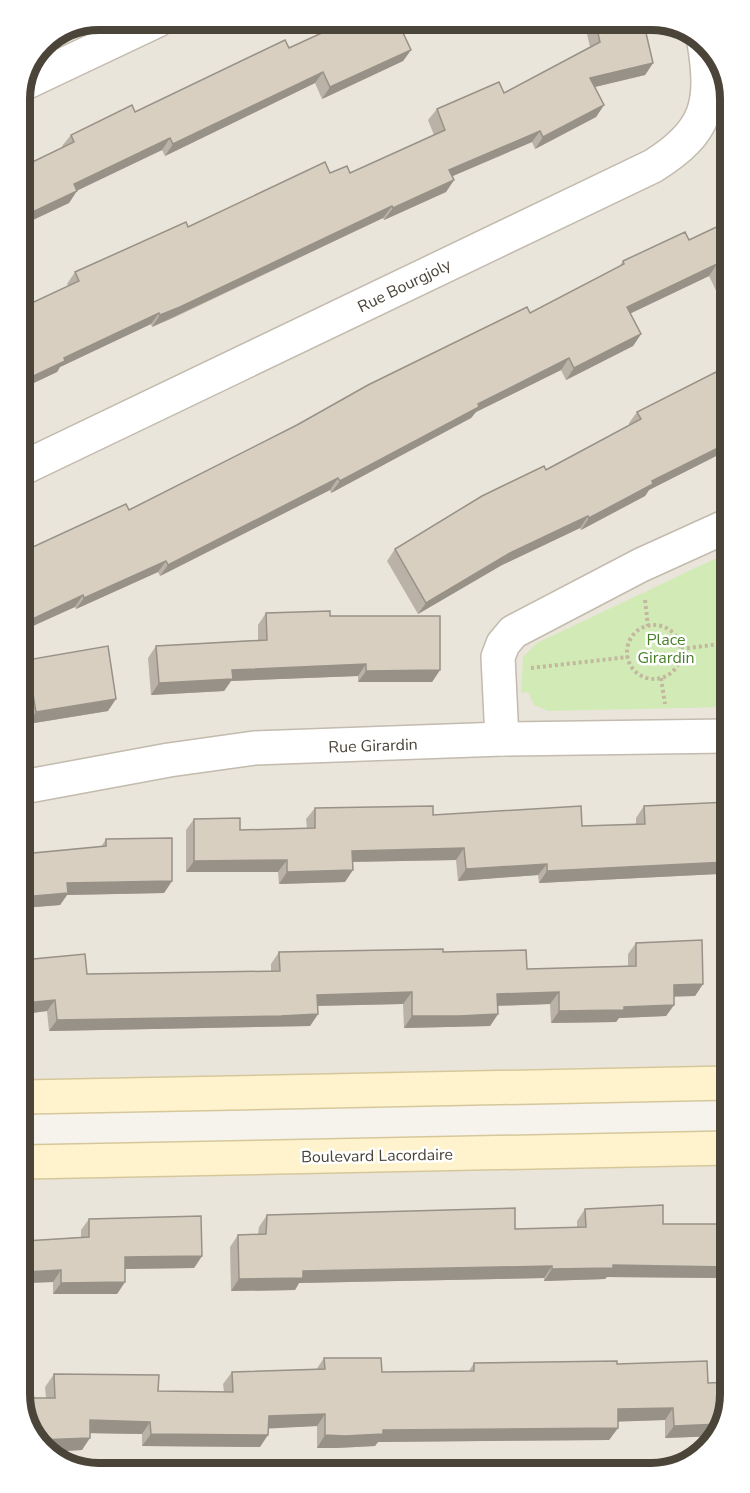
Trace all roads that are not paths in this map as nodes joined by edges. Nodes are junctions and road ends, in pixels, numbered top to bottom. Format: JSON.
{"nodes":[{"id":1,"x":137,"y":30,"type":"edge"},
{"id":2,"x":707,"y":58,"type":"edge"},
{"id":3,"x":33,"y":79,"type":"edge"},
{"id":4,"x":30,"y":465,"type":"edge"},
{"id":5,"x":720,"y":528,"type":"edge"},
{"id":6,"x":720,"y":736,"type":"edge"},
{"id":7,"x":502,"y":739,"type":"junction"},
{"id":8,"x":30,"y":786,"type":"edge"},
{"id":9,"x":720,"y":1083,"type":"edge"},
{"id":10,"x":30,"y":1097,"type":"edge"},
{"id":11,"x":720,"y":1148,"type":"edge"},
{"id":12,"x":30,"y":1162,"type":"edge"}],
"edges":[{"from":1,"to":3,"type":"street"},
{"from":2,"to":4,"type":"street","name":"Rue Bourgjoly"},
{"from":5,"to":7,"type":"street"},
{"from":6,"to":7,"type":"street","name":"Rue Girardin"},
{"from":7,"to":8,"type":"street","name":"Rue Girardin"},
{"from":9,"to":10,"type":"main road"},
{"from":11,"to":12,"type":"main road","name":"Boulevard Lacordaire"}]}
